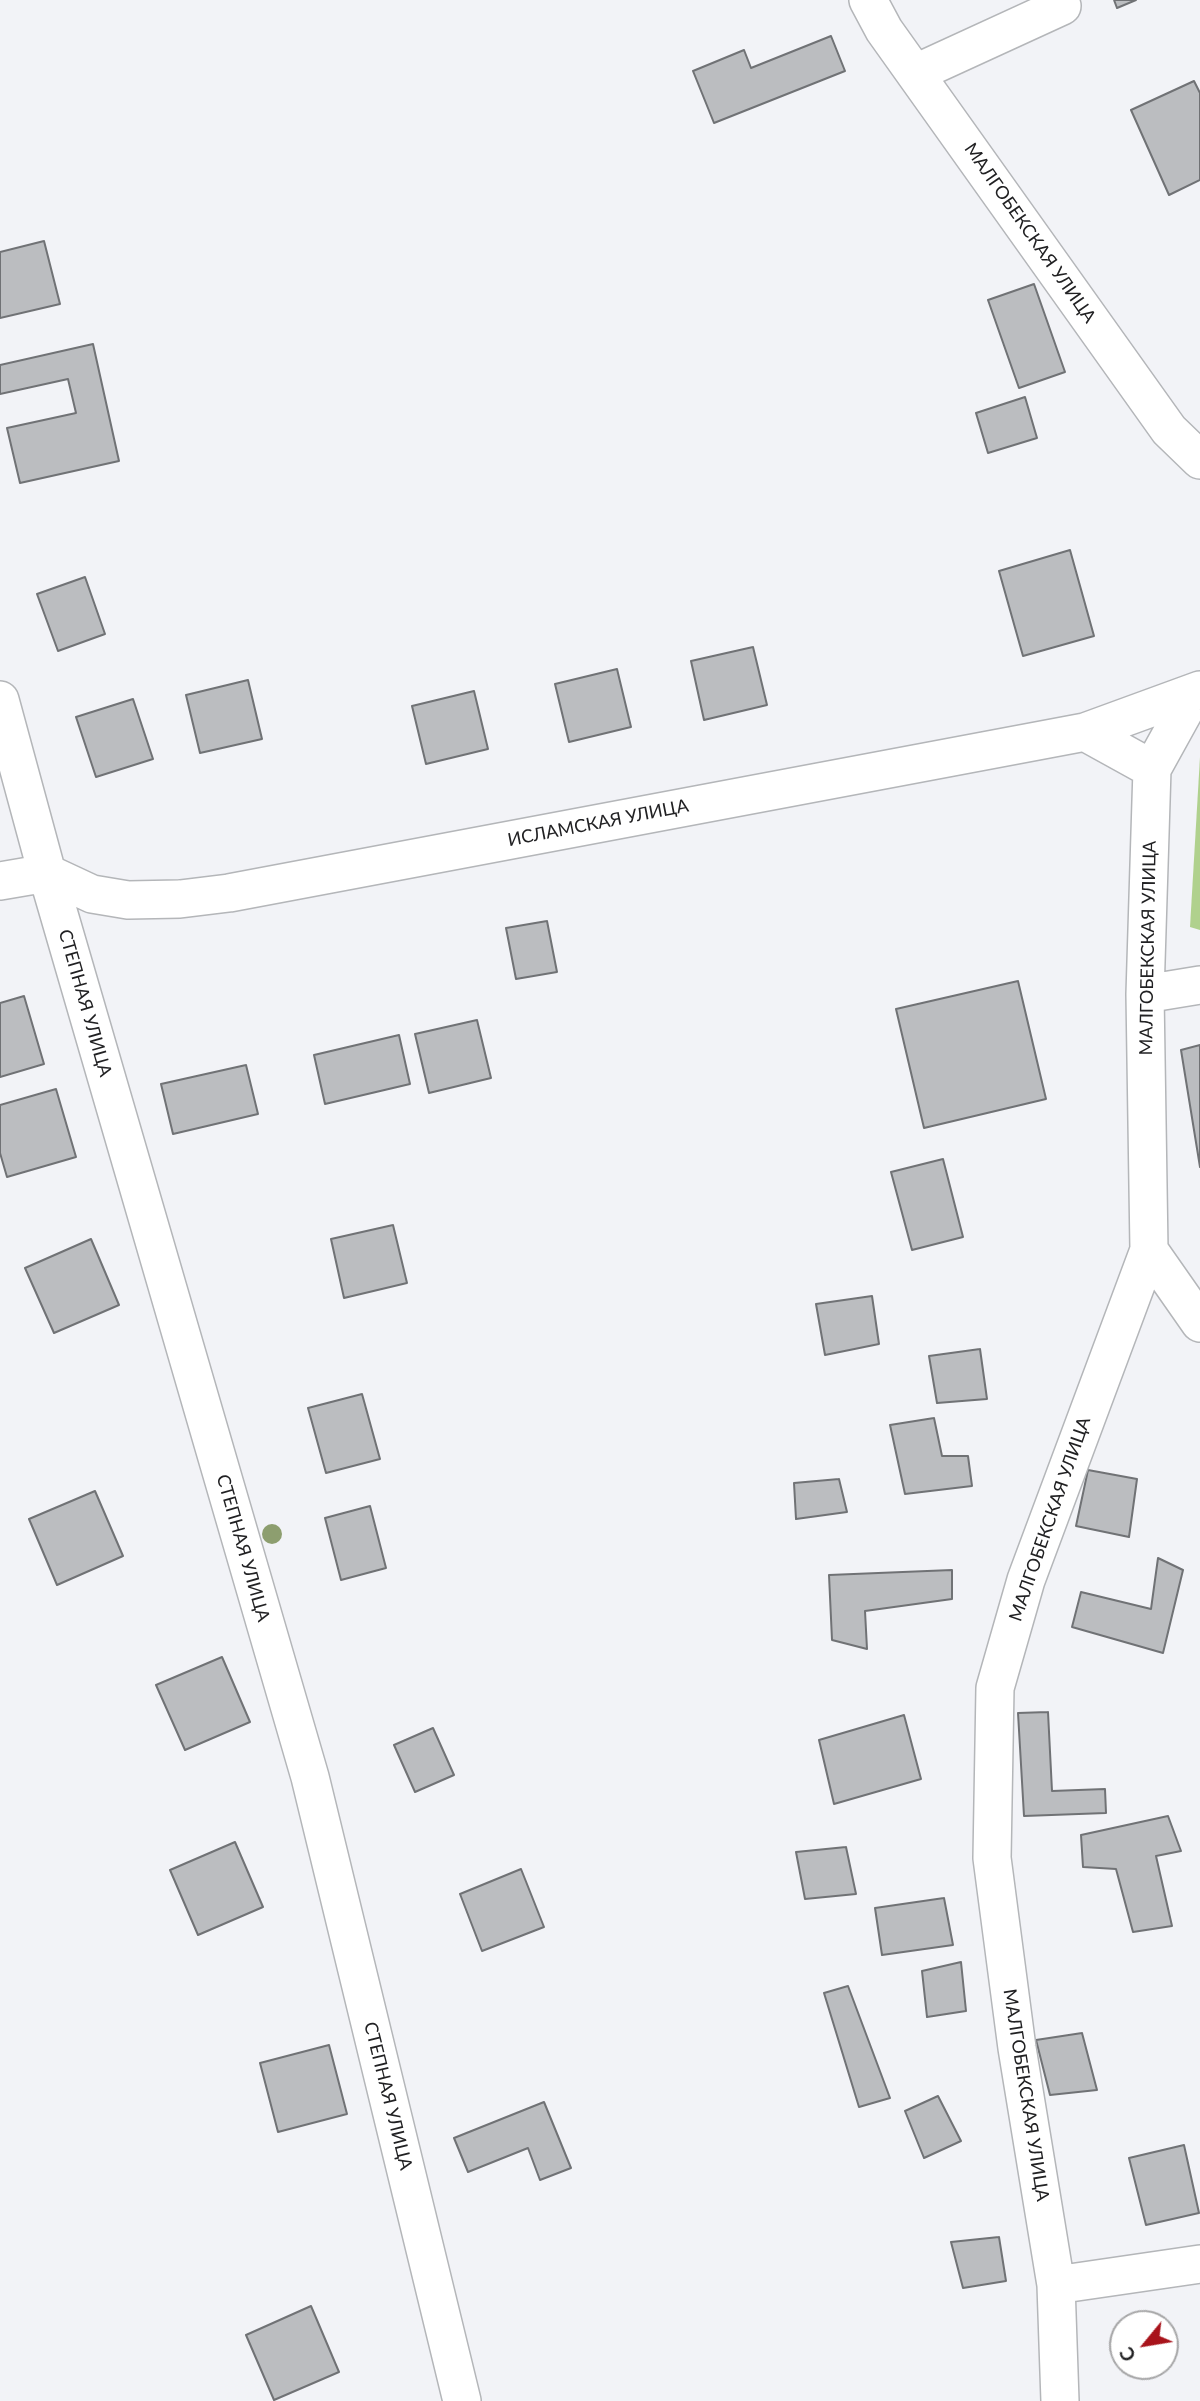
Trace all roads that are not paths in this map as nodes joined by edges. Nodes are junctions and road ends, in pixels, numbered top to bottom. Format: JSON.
{"nodes":[{"id":1,"x":868,"y":0,"type":"edge"},
{"id":2,"x":1062,"y":6,"type":"dead end"},
{"id":3,"x":916,"y":74,"type":"junction"},
{"id":4,"x":1200,"y":460,"type":"edge"},
{"id":5,"x":1197,"y":692,"type":"edge"},
{"id":6,"x":0,"y":700,"type":"edge"},
{"id":7,"x":1085,"y":732,"type":"junction"},
{"id":8,"x":1153,"y":769,"type":"junction"},
{"id":9,"x":47,"y":873,"type":"junction"},
{"id":10,"x":0,"y":881,"type":"edge"},
{"id":11,"x":1200,"y":985,"type":"edge"},
{"id":12,"x":1145,"y":994,"type":"junction"},
{"id":13,"x":1149,"y":1250,"type":"junction"},
{"id":14,"x":1200,"y":1323,"type":"edge"},
{"id":15,"x":1200,"y":2264,"type":"edge"},
{"id":16,"x":1056,"y":2285,"type":"junction"},
{"id":17,"x":1052,"y":2400,"type":"edge"},
{"id":18,"x":462,"y":2401,"type":"edge"}],
"edges":[{"from":1,"to":3,"type":"street","name":"МАЛГОБЕКСКАЯ УЛИЦА"},
{"from":2,"to":3,"type":"street"},
{"from":3,"to":4,"type":"street","name":"МАЛГОБЕКСКАЯ УЛИЦА"},
{"from":5,"to":7,"type":"street","name":"ИСЛАМСКАЯ УЛИЦА"},
{"from":5,"to":8,"type":"street","name":"МАЛГОБЕКСКАЯ УЛИЦА"},
{"from":6,"to":9,"type":"street","name":"СТЕПНАЯ УЛИЦА"},
{"from":7,"to":8,"type":"street"},
{"from":7,"to":9,"type":"street","name":"ИСЛАМСКАЯ УЛИЦА"},
{"from":8,"to":12,"type":"street","name":"МАЛГОБЕКСКАЯ УЛИЦА"},
{"from":9,"to":10,"type":"street"},
{"from":9,"to":18,"type":"street","name":"СТЕПНАЯ УЛИЦА"},
{"from":11,"to":12,"type":"street"},
{"from":12,"to":13,"type":"street","name":"МАЛГОБЕКСКАЯ УЛИЦА"},
{"from":13,"to":14,"type":"street"},
{"from":13,"to":16,"type":"street","name":"МАЛГОБЕКСКАЯ УЛИЦА"},
{"from":15,"to":16,"type":"street"},
{"from":16,"to":17,"type":"street","name":"МАЛГОБЕКСКАЯ УЛИЦА"}]}
